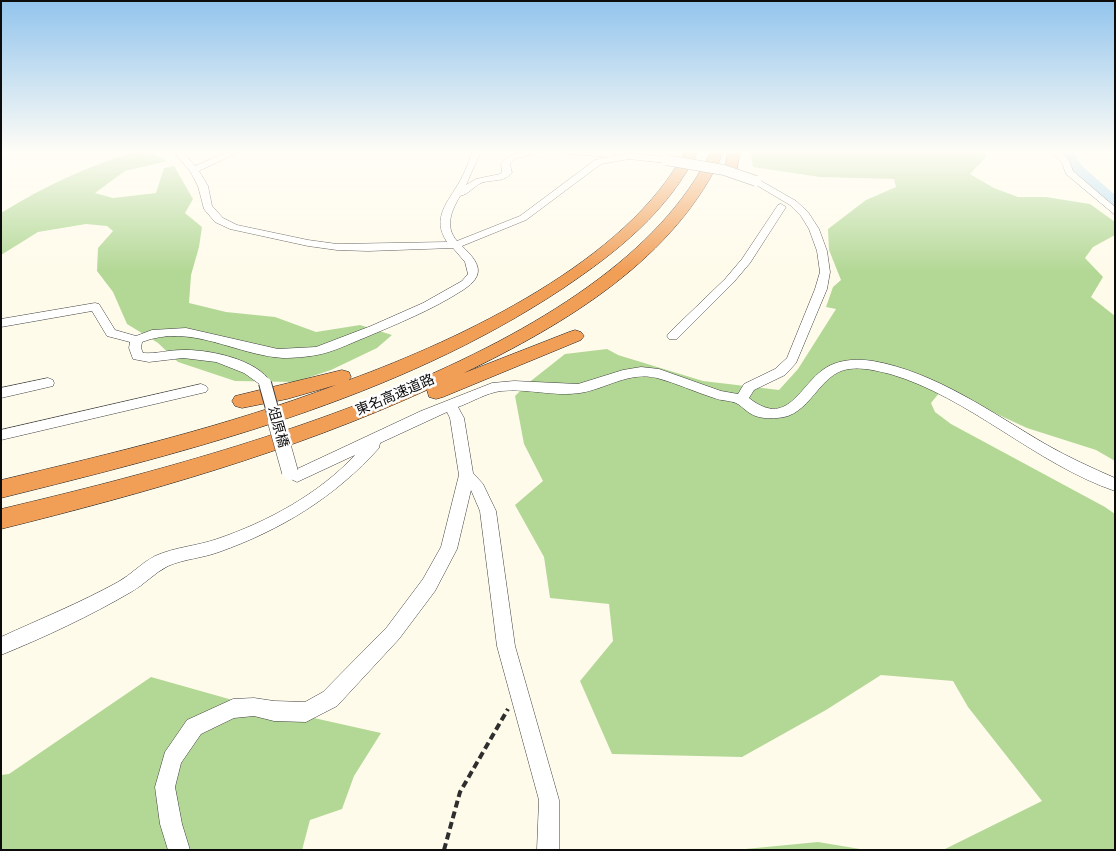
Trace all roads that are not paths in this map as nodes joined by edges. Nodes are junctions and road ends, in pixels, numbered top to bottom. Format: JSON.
{"nodes":[{"id":1,"x":204,"y":191,"type":"edge"},
{"id":2,"x":460,"y":191,"type":"edge"},
{"id":3,"x":464,"y":191,"type":"edge"},
{"id":4,"x":559,"y":191,"type":"edge"},
{"id":5,"x":667,"y":191,"type":"edge"},
{"id":6,"x":696,"y":191,"type":"edge"},
{"id":7,"x":773,"y":191,"type":"edge"},
{"id":8,"x":1091,"y":191,"type":"edge"},
{"id":9,"x":458,"y":195,"type":"junction"},
{"id":10,"x":781,"y":207,"type":"dead end"},
{"id":11,"x":1115,"y":212,"type":"edge"},
{"id":12,"x":643,"y":218,"type":"junction"},
{"id":13,"x":454,"y":245,"type":"junction"},
{"id":14,"x":1,"y":323,"type":"edge"},
{"id":15,"x":575,"y":336,"type":"dead end"},
{"id":16,"x":673,"y":336,"type":"dead end"},
{"id":17,"x":138,"y":340,"type":"junction"},
{"id":18,"x":48,"y":383,"type":"dead end"},
{"id":19,"x":201,"y":390,"type":"dead end"},
{"id":20,"x":1,"y":393,"type":"edge"},
{"id":21,"x":741,"y":400,"type":"junction"},
{"id":22,"x":242,"y":401,"type":"dead end"},
{"id":23,"x":451,"y":406,"type":"junction"},
{"id":24,"x":1,"y":435,"type":"edge"},
{"id":25,"x":378,"y":439,"type":"junction"},
{"id":26,"x":466,"y":475,"type":"junction"},
{"id":27,"x":1115,"y":485,"type":"edge"},
{"id":28,"x":1,"y":489,"type":"edge"},
{"id":29,"x":1,"y":519,"type":"edge"},
{"id":30,"x":1,"y":646,"type":"edge"},
{"id":31,"x":179,"y":850,"type":"edge"},
{"id":32,"x":548,"y":850,"type":"edge"}],
"edges":[{"from":1,"to":13,"type":"street"},
{"from":2,"to":9,"type":"street"},
{"from":3,"to":9,"type":"street"},
{"from":4,"to":13,"type":"street"},
{"from":5,"to":12,"type":"highway","name":"東名高速道路"},
{"from":6,"to":29,"type":"highway","name":"東名高速道路"},
{"from":7,"to":21,"type":"street","bridge":true},
{"from":8,"to":11,"type":"street"},
{"from":9,"to":13,"type":"street"},
{"from":10,"to":16,"type":"street"},
{"from":12,"to":22,"type":"highway"},
{"from":12,"to":28,"type":"highway","name":"東名高速道路"},
{"from":13,"to":17,"type":"street"},
{"from":14,"to":17,"type":"street"},
{"from":15,"to":29,"type":"highway"},
{"from":17,"to":25,"type":"street","name":"俎原橋","bridge":true},
{"from":18,"to":20,"type":"street"},
{"from":19,"to":24,"type":"street"},
{"from":21,"to":23,"type":"street"},
{"from":21,"to":27,"type":"street"},
{"from":23,"to":25,"type":"street"},
{"from":23,"to":26,"type":"street"},
{"from":25,"to":30,"type":"street"},
{"from":26,"to":31,"type":"street"},
{"from":26,"to":32,"type":"street"}]}
